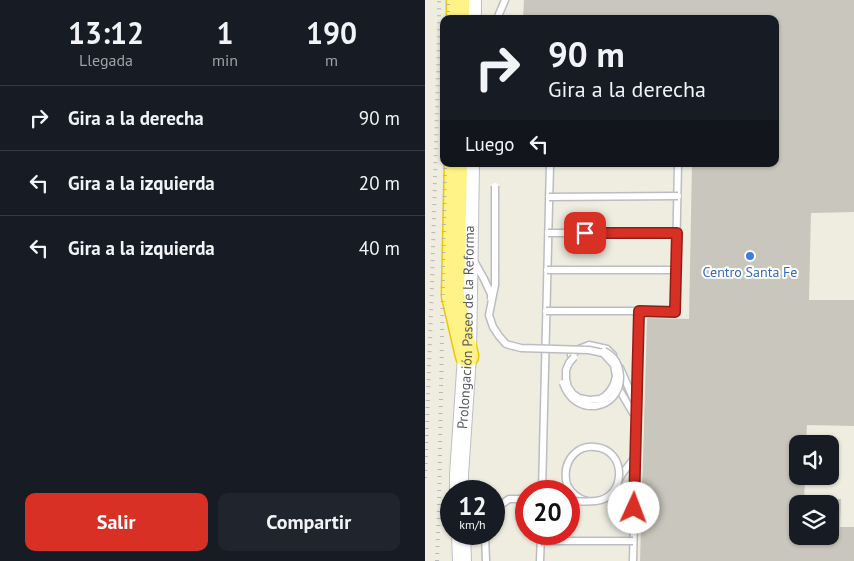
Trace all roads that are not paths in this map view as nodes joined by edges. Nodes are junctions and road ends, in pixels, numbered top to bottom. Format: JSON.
{"nodes":[{"id":1,"x":458,"y":0,"type":"edge"},
{"id":2,"x":472,"y":0,"type":"edge"},
{"id":3,"x":505,"y":0,"type":"edge"},
{"id":4,"x":458,"y":15,"type":"edge"},
{"id":5,"x":472,"y":15,"type":"edge"},
{"id":6,"x":499,"y":15,"type":"edge"},
{"id":7,"x":456,"y":167,"type":"edge"},
{"id":8,"x":470,"y":167,"type":"edge"},
{"id":9,"x":550,"y":167,"type":"edge"},
{"id":10,"x":678,"y":167,"type":"edge"},
{"id":11,"x":495,"y":186,"type":"dead end"},
{"id":12,"x":677,"y":196,"type":"junction"},
{"id":13,"x":549,"y":197,"type":"junction"},
{"id":14,"x":549,"y":233,"type":"junction"},
{"id":15,"x":677,"y":233,"type":"junction"},
{"id":16,"x":469,"y":252,"type":"junction"},
{"id":17,"x":547,"y":270,"type":"junction"},
{"id":18,"x":676,"y":270,"type":"junction"},
{"id":19,"x":547,"y":311,"type":"junction"},
{"id":20,"x":639,"y":311,"type":"junction"},
{"id":21,"x":467,"y":356,"type":"junction"},
{"id":22,"x":573,"y":356,"type":"junction"},
{"id":23,"x":637,"y":406,"type":"junction"},
{"id":24,"x":633,"y":413,"type":"dead end"},
{"id":25,"x":635,"y":456,"type":"junction"},
{"id":26,"x":459,"y":480,"type":"edge"},
{"id":27,"x":542,"y":480,"type":"edge"},
{"id":28,"x":566,"y":480,"type":"edge"},
{"id":29,"x":610,"y":495,"type":"edge"},
{"id":30,"x":610,"y":495,"type":"edge"},
{"id":31,"x":580,"y":539,"type":"edge"},
{"id":32,"x":633,"y":542,"type":"junction"},
{"id":33,"x":461,"y":545,"type":"edge"},
{"id":34,"x":485,"y":545,"type":"edge"},
{"id":35,"x":541,"y":545,"type":"edge"},
{"id":36,"x":486,"y":559,"type":"edge"},
{"id":37,"x":462,"y":561,"type":"edge"},
{"id":38,"x":541,"y":561,"type":"edge"},
{"id":39,"x":633,"y":561,"type":"edge"}],
"edges":[{"from":1,"to":4,"type":"highway"},
{"from":2,"to":5,"type":"main road"},
{"from":3,"to":6,"type":"lane"},
{"from":7,"to":21,"type":"highway"},
{"from":8,"to":16,"type":"main road","name":"Prolongación Paseo de la Reforma"},
{"from":9,"to":13,"type":"lane"},
{"from":10,"to":12,"type":"lane"},
{"from":11,"to":22,"type":"lane","bridge":true},
{"from":12,"to":13,"type":"lane","bridge":true},
{"from":12,"to":15,"type":"lane"},
{"from":13,"to":14,"type":"lane"},
{"from":14,"to":15,"type":"lane","bridge":true},
{"from":14,"to":17,"type":"lane"},
{"from":15,"to":18,"type":"lane"},
{"from":16,"to":21,"type":"main road","name":"Prolongación Paseo de la Reforma"},
{"from":16,"to":22,"type":"lane","bridge":true},
{"from":17,"to":18,"type":"lane","bridge":true},
{"from":17,"to":19,"type":"lane"},
{"from":18,"to":20,"type":"lane","bridge":true},
{"from":19,"to":20,"type":"lane","bridge":true},
{"from":19,"to":27,"type":"lane"},
{"from":20,"to":23,"type":"lane"},
{"from":21,"to":26,"type":"main road","name":"Prolongación Paseo de la Reforma"},
{"from":22,"to":23,"type":"lane"},
{"from":22,"to":24,"type":"lane"},
{"from":23,"to":25,"type":"lane"},
{"from":25,"to":29,"type":"lane","bridge":true},
{"from":25,"to":32,"type":"lane"},
{"from":28,"to":30,"type":"lane","bridge":true},
{"from":31,"to":32,"type":"lane","bridge":true},
{"from":32,"to":39,"type":"lane"},
{"from":33,"to":37,"type":"main road"},
{"from":34,"to":36,"type":"lane"},
{"from":35,"to":38,"type":"lane"}]}
